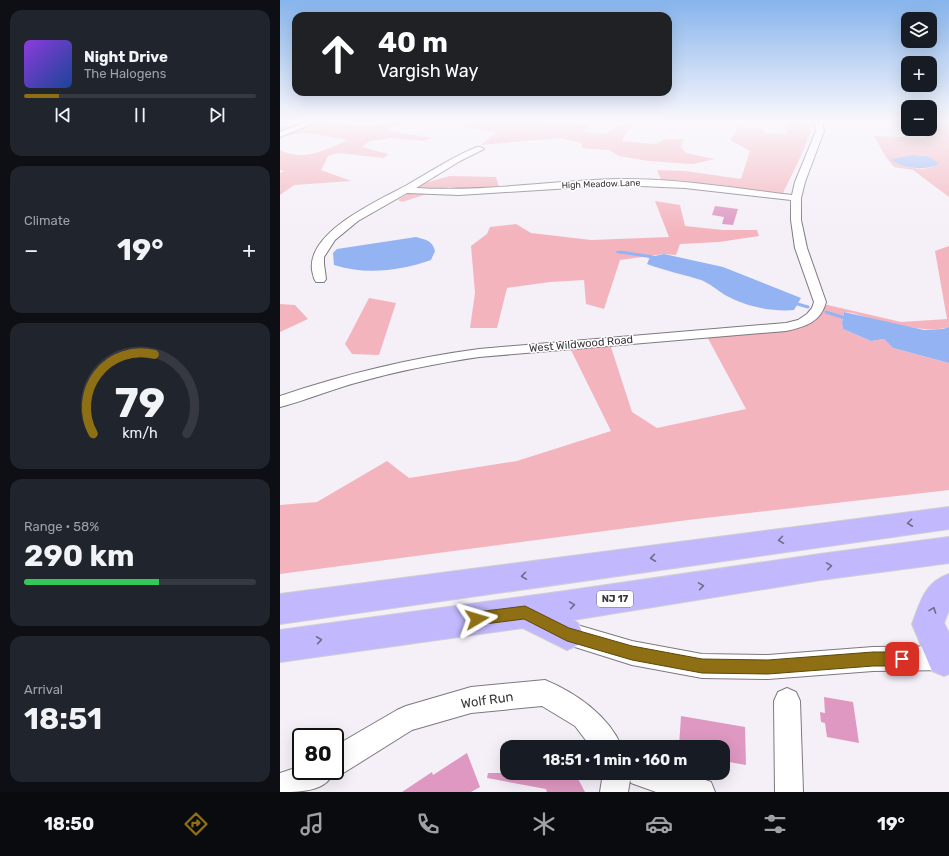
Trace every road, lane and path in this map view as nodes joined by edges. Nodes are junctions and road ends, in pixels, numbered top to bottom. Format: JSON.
{"nodes":[{"id":1,"x":458,"y":158,"type":"edge"},
{"id":2,"x":809,"y":158,"type":"edge"},
{"id":3,"x":406,"y":190,"type":"junction"},
{"id":4,"x":796,"y":198,"type":"junction"},
{"id":5,"x":320,"y":279,"type":"dead end"},
{"id":6,"x":280,"y":402,"type":"edge"},
{"id":7,"x":949,"y":518,"type":"edge"},
{"id":8,"x":949,"y":550,"type":"edge"},
{"id":9,"x":949,"y":588,"type":"edge"},
{"id":10,"x":280,"y":609,"type":"edge"},
{"id":11,"x":525,"y":612,"type":"junction"},
{"id":12,"x":567,"y":634,"type":"joint"},
{"id":13,"x":280,"y":646,"type":"edge"},
{"id":14,"x":947,"y":662,"type":"edge"},
{"id":15,"x":786,"y":701,"type":"dead end"},
{"id":16,"x":602,"y":740,"type":"edge"},
{"id":17,"x":344,"y":757,"type":"edge"},
{"id":18,"x":303,"y":780,"type":"edge"},
{"id":19,"x":616,"y":780,"type":"edge"},
{"id":20,"x":663,"y":780,"type":"edge"},
{"id":21,"x":280,"y":787,"type":"edge"},
{"id":22,"x":614,"y":792,"type":"edge"},
{"id":23,"x":702,"y":792,"type":"edge"},
{"id":24,"x":789,"y":792,"type":"edge"}],
"edges":[{"from":1,"to":3,"type":"street"},
{"from":2,"to":4,"type":"street","name":"West Wildwood Road"},
{"from":3,"to":4,"type":"street","name":"High Meadow Lane"},
{"from":3,"to":5,"type":"street"},
{"from":4,"to":6,"type":"street","name":"West Wildwood Road"},
{"from":7,"to":10,"type":"highway","one_way":true},
{"from":11,"to":8,"type":"highway","number":"NJ 17","one_way":true},
{"from":14,"to":9,"type":"highway","one_way":true},
{"from":11,"to":12,"type":"highway"},
{"from":13,"to":11,"type":"highway","number":"NJ 17","one_way":true},
{"from":12,"to":14,"type":"street"},
{"from":15,"to":24,"type":"street"},
{"from":16,"to":17,"type":"street","name":"Wolf Run"},
{"from":18,"to":21,"type":"street"},
{"from":19,"to":22,"type":"street"},
{"from":20,"to":23,"type":"street"}]}
